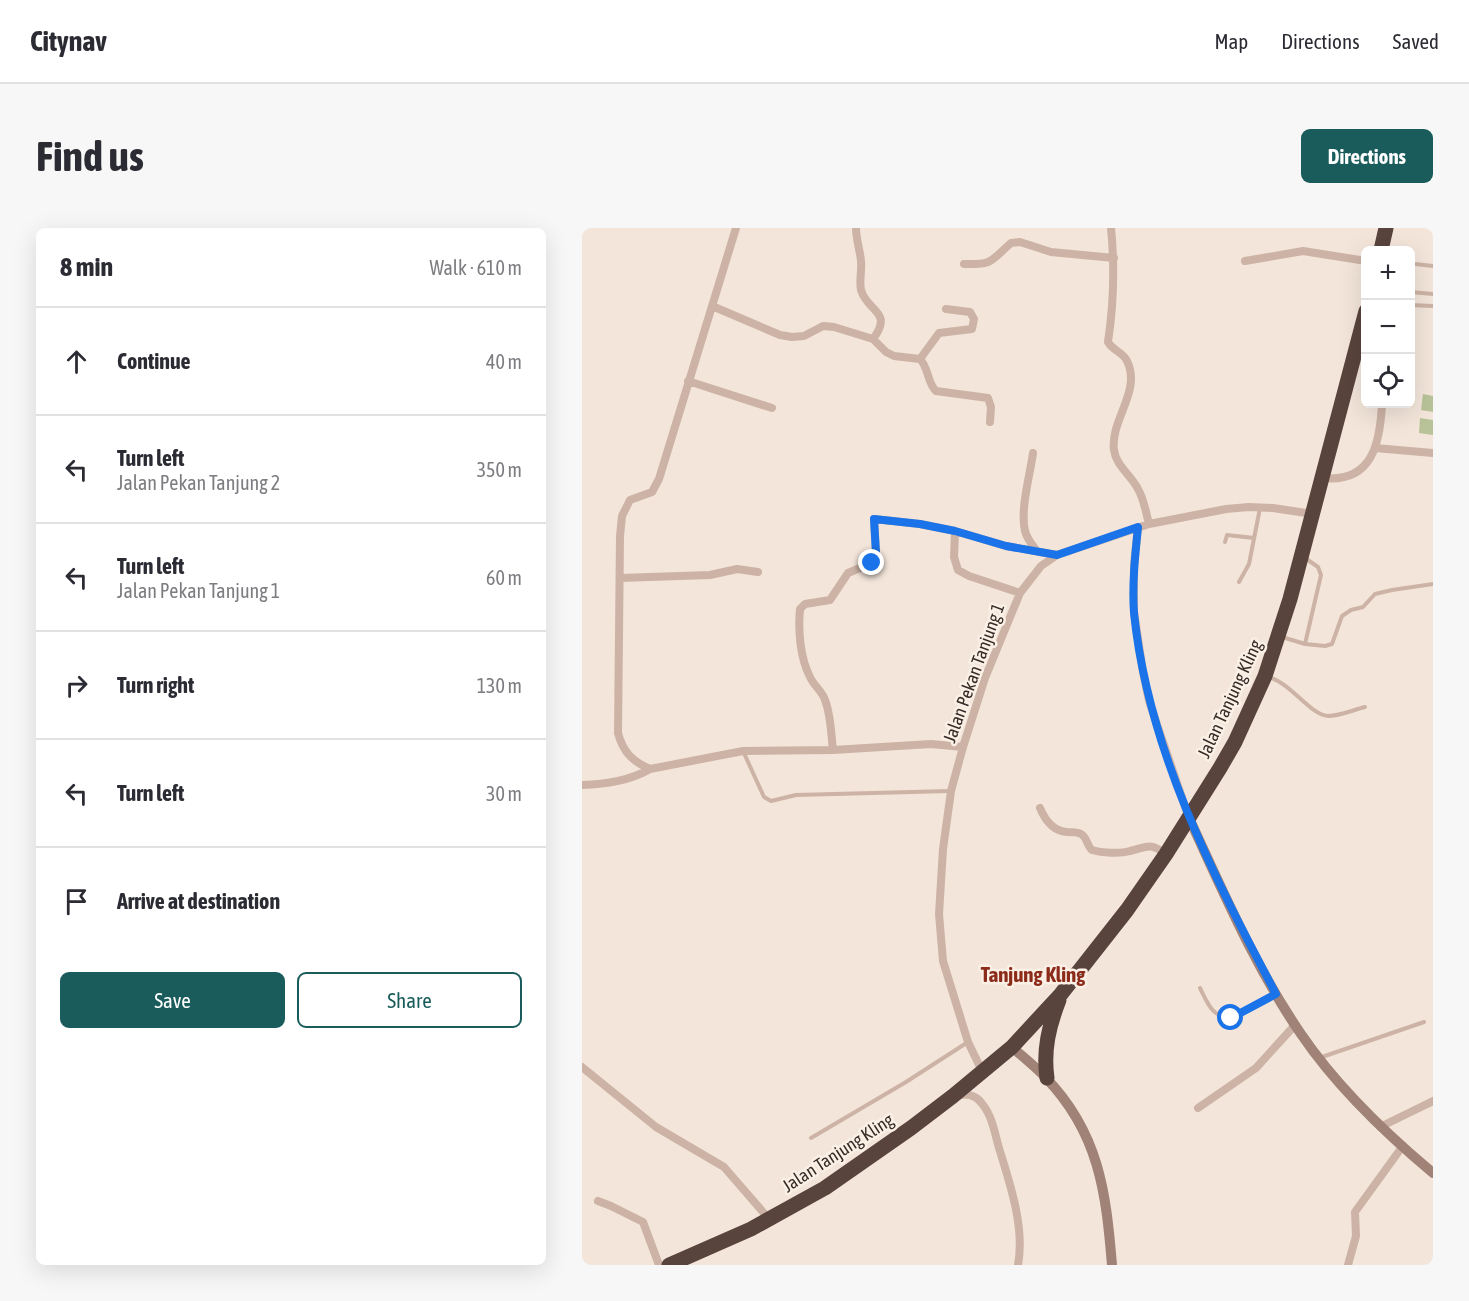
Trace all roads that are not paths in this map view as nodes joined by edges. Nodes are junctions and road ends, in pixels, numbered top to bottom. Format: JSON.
{"nodes":[{"id":1,"x":735,"y":228,"type":"edge"},
{"id":2,"x":856,"y":228,"type":"edge"},
{"id":3,"x":1111,"y":228,"type":"edge"},
{"id":4,"x":1386,"y":228,"type":"edge"},
{"id":5,"x":1382,"y":246,"type":"edge"},
{"id":6,"x":1114,"y":258,"type":"junction"},
{"id":7,"x":1361,"y":260,"type":"edge"},
{"id":8,"x":1245,"y":261,"type":"dead end"},
{"id":9,"x":964,"y":264,"type":"dead end"},
{"id":10,"x":1415,"y":264,"type":"dead end"},
{"id":11,"x":1433,"y":266,"type":"edge"},
{"id":12,"x":1415,"y":292,"type":"edge"},
{"id":13,"x":1433,"y":294,"type":"edge"},
{"id":14,"x":1415,"y":305,"type":"edge"},
{"id":15,"x":712,"y":306,"type":"junction"},
{"id":16,"x":1433,"y":306,"type":"edge"},
{"id":17,"x":946,"y":309,"type":"dead end"},
{"id":18,"x":1361,"y":326,"type":"edge"},
{"id":19,"x":873,"y":339,"type":"junction"},
{"id":20,"x":920,"y":359,"type":"junction"},
{"id":21,"x":688,"y":381,"type":"junction"},
{"id":22,"x":772,"y":408,"type":"dead end"},
{"id":23,"x":1381,"y":408,"type":"edge"},
{"id":24,"x":990,"y":422,"type":"dead end"},
{"id":25,"x":1374,"y":448,"type":"junction"},
{"id":26,"x":1033,"y":453,"type":"dead end"},
{"id":27,"x":1433,"y":453,"type":"edge"},
{"id":28,"x":1323,"y":478,"type":"junction"},
{"id":29,"x":1260,"y":507,"type":"junction"},
{"id":30,"x":1313,"y":514,"type":"junction"},
{"id":31,"x":1149,"y":524,"type":"junction"},
{"id":32,"x":1138,"y":527,"type":"junction"},
{"id":33,"x":955,"y":531,"type":"junction"},
{"id":34,"x":1254,"y":538,"type":"junction"},
{"id":35,"x":1225,"y":542,"type":"dead end"},
{"id":36,"x":1037,"y":551,"type":"junction"},
{"id":37,"x":1057,"y":555,"type":"junction"},
{"id":38,"x":1302,"y":556,"type":"junction"},
{"id":39,"x":758,"y":572,"type":"dead end"},
{"id":40,"x":620,"y":578,"type":"junction"},
{"id":41,"x":1239,"y":582,"type":"dead end"},
{"id":42,"x":1433,"y":584,"type":"edge"},
{"id":43,"x":1020,"y":593,"type":"junction"},
{"id":44,"x":1280,"y":637,"type":"junction"},
{"id":45,"x":1305,"y":644,"type":"junction"},
{"id":46,"x":1266,"y":676,"type":"junction"},
{"id":47,"x":1365,"y":707,"type":"dead end"},
{"id":48,"x":963,"y":747,"type":"junction"},
{"id":49,"x":833,"y":750,"type":"junction"},
{"id":50,"x":742,"y":751,"type":"junction"},
{"id":51,"x":650,"y":769,"type":"junction"},
{"id":52,"x":582,"y":785,"type":"edge"},
{"id":53,"x":951,"y":791,"type":"junction"},
{"id":54,"x":1040,"y":807,"type":"dead end"},
{"id":55,"x":1189,"y":818,"type":"junction"},
{"id":56,"x":1166,"y":854,"type":"junction"},
{"id":57,"x":1200,"y":988,"type":"dead end"},
{"id":58,"x":1060,"y":994,"type":"junction"},
{"id":59,"x":1276,"y":994,"type":"junction"},
{"id":60,"x":1424,"y":1022,"type":"dead end"},
{"id":61,"x":1295,"y":1025,"type":"junction"},
{"id":62,"x":968,"y":1042,"type":"junction"},
{"id":63,"x":1012,"y":1047,"type":"junction"},
{"id":64,"x":1318,"y":1059,"type":"junction"},
{"id":65,"x":582,"y":1067,"type":"edge"},
{"id":66,"x":982,"y":1071,"type":"junction"},
{"id":67,"x":1047,"y":1078,"type":"junction"},
{"id":68,"x":953,"y":1096,"type":"junction"},
{"id":69,"x":1433,"y":1101,"type":"edge"},
{"id":70,"x":1198,"y":1108,"type":"dead end"},
{"id":71,"x":1380,"y":1127,"type":"junction"},
{"id":72,"x":811,"y":1138,"type":"dead end"},
{"id":73,"x":1402,"y":1147,"type":"junction"},
{"id":74,"x":1433,"y":1173,"type":"edge"},
{"id":75,"x":598,"y":1201,"type":"dead end"},
{"id":76,"x":769,"y":1219,"type":"junction"},
{"id":77,"x":659,"y":1265,"type":"edge"},
{"id":78,"x":669,"y":1265,"type":"edge"},
{"id":79,"x":1018,"y":1265,"type":"edge"},
{"id":80,"x":1112,"y":1265,"type":"edge"},
{"id":81,"x":1348,"y":1265,"type":"edge"}],
"edges":[{"from":1,"to":15,"type":"street"},
{"from":2,"to":19,"type":"street"},
{"from":3,"to":6,"type":"street"},
{"from":4,"to":5,"type":"highway"},
{"from":6,"to":9,"type":"street"},
{"from":6,"to":31,"type":"street"},
{"from":7,"to":8,"type":"street"},
{"from":10,"to":11,"type":"lane"},
{"from":12,"to":13,"type":"lane"},
{"from":14,"to":16,"type":"lane"},
{"from":15,"to":19,"type":"street"},
{"from":15,"to":21,"type":"street"},
{"from":17,"to":20,"type":"street"},
{"from":18,"to":28,"type":"highway","name":"Jalan Tanjung Kling"},
{"from":19,"to":20,"type":"street"},
{"from":20,"to":24,"type":"street"},
{"from":21,"to":22,"type":"street"},
{"from":21,"to":40,"type":"street"},
{"from":23,"to":25,"type":"street"},
{"from":25,"to":27,"type":"street"},
{"from":25,"to":28,"type":"street"},
{"from":26,"to":36,"type":"street"},
{"from":28,"to":30,"type":"highway","name":"Jalan Tanjung Kling"},
{"from":29,"to":30,"type":"street","name":"Jalan Pekan Tanjung 1"},
{"from":29,"to":31,"type":"street","name":"Jalan Pekan Tanjung 1"},
{"from":29,"to":34,"type":"lane"},
{"from":30,"to":38,"type":"highway","name":"Jalan Tanjung Kling"},
{"from":31,"to":32,"type":"street","name":"Jalan Pekan Tanjung 1"},
{"from":32,"to":37,"type":"street","name":"Jalan Pekan Tanjung 1"},
{"from":32,"to":55,"type":"street"},
{"from":33,"to":36,"type":"street"},
{"from":33,"to":43,"type":"street"},
{"from":33,"to":49,"type":"street"},
{"from":34,"to":35,"type":"lane"},
{"from":34,"to":41,"type":"lane"},
{"from":36,"to":37,"type":"street"},
{"from":37,"to":43,"type":"street","name":"Jalan Pekan Tanjung 1"},
{"from":38,"to":44,"type":"highway","name":"Jalan Tanjung Kling"},
{"from":38,"to":45,"type":"lane"},
{"from":39,"to":40,"type":"street"},
{"from":40,"to":51,"type":"street"},
{"from":42,"to":45,"type":"lane"},
{"from":43,"to":48,"type":"street","name":"Jalan Pekan Tanjung 1"},
{"from":44,"to":45,"type":"lane"},
{"from":44,"to":46,"type":"highway","name":"Jalan Tanjung Kling"},
{"from":46,"to":47,"type":"lane"},
{"from":46,"to":55,"type":"highway","name":"Jalan Tanjung Kling"},
{"from":48,"to":49,"type":"street"},
{"from":48,"to":53,"type":"street","name":"Jalan Pekan Tanjung 1"},
{"from":49,"to":50,"type":"street"},
{"from":50,"to":51,"type":"street"},
{"from":50,"to":53,"type":"lane"},
{"from":51,"to":52,"type":"street"},
{"from":53,"to":62,"type":"street","name":"Jalan Pekan Tanjung 1"},
{"from":54,"to":56,"type":"street"},
{"from":55,"to":56,"type":"highway","name":"Jalan Tanjung Kling"},
{"from":55,"to":59,"type":"street"},
{"from":56,"to":58,"type":"highway","name":"Jalan Tanjung Kling"},
{"from":57,"to":59,"type":"lane"},
{"from":58,"to":63,"type":"highway","name":"Jalan Tanjung Kling"},
{"from":58,"to":67,"type":"highway"},
{"from":59,"to":61,"type":"street"},
{"from":60,"to":64,"type":"lane"},
{"from":61,"to":64,"type":"street"},
{"from":61,"to":70,"type":"street"},
{"from":62,"to":66,"type":"street","name":"Jalan Pekan Tanjung 1"},
{"from":62,"to":72,"type":"lane"},
{"from":63,"to":66,"type":"highway","name":"Jalan Tanjung Kling"},
{"from":63,"to":67,"type":"street"},
{"from":64,"to":71,"type":"street"},
{"from":65,"to":76,"type":"street"},
{"from":66,"to":68,"type":"highway","name":"Jalan Tanjung Kling"},
{"from":67,"to":80,"type":"street"},
{"from":68,"to":76,"type":"highway","name":"Jalan Tanjung Kling"},
{"from":68,"to":79,"type":"street"},
{"from":69,"to":71,"type":"street"},
{"from":71,"to":73,"type":"street"},
{"from":73,"to":74,"type":"street"},
{"from":73,"to":81,"type":"street"},
{"from":75,"to":77,"type":"street"},
{"from":76,"to":78,"type":"highway","name":"Jalan Tanjung Kling"}]}
